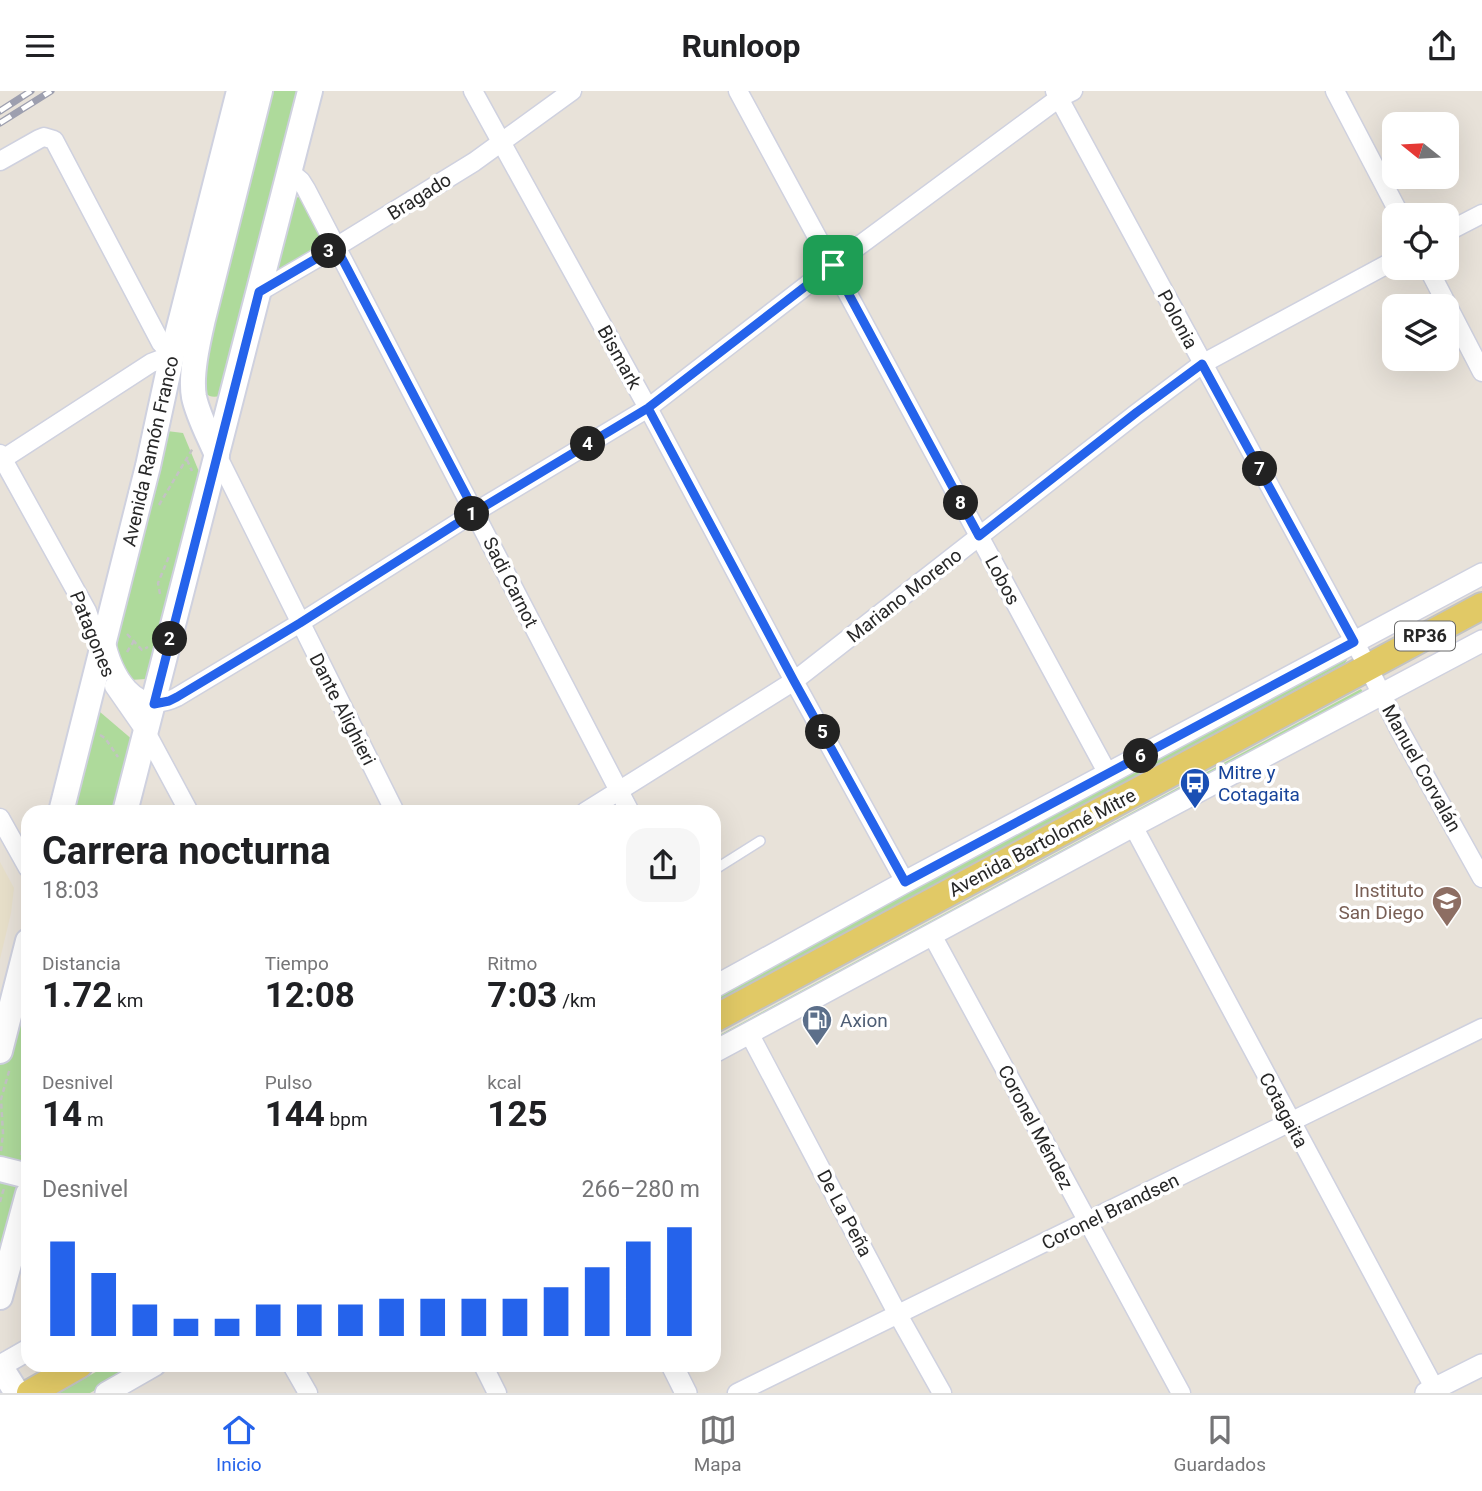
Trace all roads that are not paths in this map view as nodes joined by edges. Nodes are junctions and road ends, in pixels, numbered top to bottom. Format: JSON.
{"nodes":[{"id":1,"x":239,"y":91,"type":"edge"},
{"id":2,"x":252,"y":91,"type":"edge"},
{"id":3,"x":260,"y":91,"type":"edge"},
{"id":4,"x":310,"y":91,"type":"edge"},
{"id":5,"x":473,"y":91,"type":"edge"},
{"id":6,"x":572,"y":91,"type":"edge"},
{"id":7,"x":738,"y":91,"type":"edge"},
{"id":8,"x":1335,"y":91,"type":"edge"},
{"id":9,"x":1062,"y":93,"type":"edge"},
{"id":10,"x":500,"y":144,"type":"junction"},
{"id":11,"x":0,"y":161,"type":"edge"},
{"id":12,"x":289,"y":171,"type":"junction"},
{"id":13,"x":1395,"y":203,"type":"edge"},
{"id":14,"x":1482,"y":214,"type":"edge"},
{"id":15,"x":1459,"y":226,"type":"edge"},
{"id":16,"x":336,"y":247,"type":"junction"},
{"id":17,"x":833,"y":265,"type":"junction"},
{"id":18,"x":1382,"y":267,"type":"edge"},
{"id":19,"x":1434,"y":280,"type":"edge"},
{"id":20,"x":259,"y":292,"type":"junction"},
{"id":21,"x":172,"y":355,"type":"junction"},
{"id":22,"x":1202,"y":364,"type":"junction"},
{"id":23,"x":1482,"y":372,"type":"edge"},
{"id":24,"x":648,"y":408,"type":"junction"},
{"id":25,"x":216,"y":455,"type":"junction"},
{"id":26,"x":1,"y":458,"type":"edge"},
{"id":27,"x":148,"y":466,"type":"junction"},
{"id":28,"x":475,"y":512,"type":"junction"},
{"id":29,"x":979,"y":536,"type":"junction"},
{"id":30,"x":1482,"y":574,"type":"edge"},
{"id":31,"x":1482,"y":606,"type":"edge"},
{"id":32,"x":300,"y":623,"type":"junction"},
{"id":33,"x":110,"y":640,"type":"junction"},
{"id":34,"x":1482,"y":641,"type":"edge"},
{"id":35,"x":1354,"y":642,"type":"junction"},
{"id":36,"x":1368,"y":667,"type":"junction"},
{"id":37,"x":794,"y":681,"type":"junction"},
{"id":38,"x":1382,"y":694,"type":"junction"},
{"id":39,"x":154,"y":704,"type":"junction"},
{"id":40,"x":146,"y":732,"type":"junction"},
{"id":41,"x":1108,"y":774,"type":"junction"},
{"id":42,"x":619,"y":792,"type":"junction"},
{"id":43,"x":63,"y":805,"type":"edge"},
{"id":44,"x":127,"y":805,"type":"edge"},
{"id":45,"x":185,"y":805,"type":"edge"},
{"id":46,"x":392,"y":805,"type":"edge"},
{"id":47,"x":597,"y":805,"type":"edge"},
{"id":48,"x":626,"y":805,"type":"edge"},
{"id":49,"x":0,"y":818,"type":"edge"},
{"id":50,"x":1133,"y":826,"type":"junction"},
{"id":51,"x":760,"y":841,"type":"dead end"},
{"id":52,"x":21,"y":856,"type":"edge"},
{"id":53,"x":721,"y":866,"type":"edge"},
{"id":54,"x":1482,"y":878,"type":"edge"},
{"id":55,"x":905,"y":882,"type":"junction"},
{"id":56,"x":932,"y":935,"type":"junction"},
{"id":57,"x":21,"y":977,"type":"edge"},
{"id":58,"x":721,"y":978,"type":"edge"},
{"id":59,"x":721,"y":1015,"type":"edge"},
{"id":60,"x":1482,"y":1028,"type":"edge"},
{"id":61,"x":749,"y":1033,"type":"junction"},
{"id":62,"x":721,"y":1048,"type":"edge"},
{"id":63,"x":6,"y":1055,"type":"edge"},
{"id":64,"x":1291,"y":1123,"type":"junction"},
{"id":65,"x":13,"y":1177,"type":"edge"},
{"id":66,"x":1087,"y":1222,"type":"junction"},
{"id":67,"x":0,"y":1297,"type":"edge"},
{"id":68,"x":897,"y":1313,"type":"junction"},
{"id":69,"x":21,"y":1353,"type":"edge"},
{"id":70,"x":1482,"y":1365,"type":"edge"},
{"id":71,"x":0,"y":1366,"type":"edge"},
{"id":72,"x":67,"y":1372,"type":"edge"},
{"id":73,"x":143,"y":1372,"type":"edge"},
{"id":74,"x":296,"y":1372,"type":"edge"},
{"id":75,"x":486,"y":1372,"type":"edge"},
{"id":76,"x":676,"y":1372,"type":"edge"},
{"id":77,"x":1432,"y":1392,"type":"edge"},
{"id":78,"x":17,"y":1393,"type":"edge"},
{"id":79,"x":30,"y":1393,"type":"edge"},
{"id":80,"x":106,"y":1393,"type":"edge"},
{"id":81,"x":308,"y":1393,"type":"edge"},
{"id":82,"x":497,"y":1393,"type":"edge"},
{"id":83,"x":686,"y":1393,"type":"edge"},
{"id":84,"x":737,"y":1393,"type":"edge"},
{"id":85,"x":942,"y":1393,"type":"edge"},
{"id":86,"x":1181,"y":1393,"type":"edge"}],
"edges":[{"from":1,"to":21,"type":"main road","name":"Avenida Ramón Franco"},
{"from":2,"to":27,"type":"main road"},
{"from":3,"to":25,"type":"main road"},
{"from":4,"to":12,"type":"main road"},
{"from":5,"to":10,"type":"street","name":"Bismark"},
{"from":6,"to":10,"type":"street","name":"Bragado"},
{"from":7,"to":17,"type":"street","name":"Lobos"},
{"from":8,"to":13,"type":"street"},
{"from":9,"to":17,"type":"street"},
{"from":9,"to":22,"type":"street","name":"Polonia"},
{"from":10,"to":16,"type":"street","name":"Bragado"},
{"from":10,"to":24,"type":"street","name":"Bismark"},
{"from":11,"to":21,"type":"street"},
{"from":12,"to":16,"type":"street","name":"Sadi Carnot"},
{"from":12,"to":20,"type":"main road"},
{"from":14,"to":15,"type":"street"},
{"from":16,"to":20,"type":"street","name":"Bragado"},
{"from":16,"to":28,"type":"street","name":"Sadi Carnot"},
{"from":17,"to":24,"type":"street"},
{"from":17,"to":29,"type":"street","name":"Lobos"},
{"from":18,"to":22,"type":"street","name":"Mariano Moreno"},
{"from":19,"to":23,"type":"street"},
{"from":20,"to":25,"type":"main road"},
{"from":21,"to":26,"type":"street"},
{"from":21,"to":27,"type":"main road","name":"Avenida Ramón Franco"},
{"from":22,"to":29,"type":"street","name":"Mariano Moreno"},
{"from":22,"to":35,"type":"street","name":"Polonia"},
{"from":24,"to":28,"type":"street"},
{"from":24,"to":37,"type":"street","name":"Bismark"},
{"from":25,"to":32,"type":"street","name":"Dante Alighieri"},
{"from":25,"to":39,"type":"main road"},
{"from":26,"to":33,"type":"street","name":"Patagones"},
{"from":27,"to":33,"type":"main road","name":"Avenida Ramón Franco"},
{"from":28,"to":32,"type":"street"},
{"from":28,"to":42,"type":"street","name":"Sadi Carnot"},
{"from":29,"to":37,"type":"street","name":"Mariano Moreno"},
{"from":29,"to":41,"type":"street","name":"Lobos"},
{"from":30,"to":35,"type":"street","name":"Avenida Bartolomé Mitre"},
{"from":31,"to":36,"type":"main road","name":"Avenida Bartolomé Mitre","number":"RP36"},
{"from":32,"to":39,"type":"street"},
{"from":32,"to":46,"type":"street","name":"Dante Alighieri"},
{"from":33,"to":39,"type":"street"},
{"from":33,"to":40,"type":"street","name":"Patagones"},
{"from":33,"to":43,"type":"main road","name":"Avenida Ramón Franco"},
{"from":34,"to":38,"type":"street","name":"Avenida Bartolomé Mitre"},
{"from":35,"to":36,"type":"street","name":"Polonia"},
{"from":35,"to":41,"type":"street","name":"Avenida Bartolomé Mitre"},
{"from":36,"to":38,"type":"street","name":"Polonia"},
{"from":36,"to":59,"type":"main road","name":"Avenida Bartolomé Mitre","number":"RP36"},
{"from":37,"to":42,"type":"street","name":"Mariano Moreno"},
{"from":37,"to":55,"type":"street","name":"Bismark"},
{"from":38,"to":50,"type":"street","name":"Avenida Bartolomé Mitre"},
{"from":38,"to":54,"type":"street","name":"Manuel Corvalán"},
{"from":39,"to":40,"type":"main road"},
{"from":40,"to":44,"type":"main road"},
{"from":40,"to":45,"type":"street","name":"Patagones"},
{"from":41,"to":55,"type":"street","name":"Avenida Bartolomé Mitre"},
{"from":42,"to":47,"type":"street","name":"Mariano Moreno"},
{"from":42,"to":48,"type":"street","name":"Sadi Carnot"},
{"from":49,"to":52,"type":"street"},
{"from":50,"to":56,"type":"street","name":"Avenida Bartolomé Mitre"},
{"from":50,"to":64,"type":"street","name":"Cotagaita"},
{"from":51,"to":53,"type":"lane"},
{"from":55,"to":58,"type":"street","name":"Avenida Bartolomé Mitre"},
{"from":56,"to":61,"type":"street","name":"Avenida Bartolomé Mitre"},
{"from":56,"to":66,"type":"street","name":"Coronel Méndez"},
{"from":57,"to":63,"type":"main road"},
{"from":60,"to":64,"type":"street","name":"Coronel Brandsen"},
{"from":61,"to":62,"type":"street","name":"Avenida Bartolomé Mitre"},
{"from":61,"to":68,"type":"street","name":"De La Peña"},
{"from":64,"to":66,"type":"street","name":"Coronel Brandsen"},
{"from":64,"to":77,"type":"street","name":"Cotagaita"},
{"from":65,"to":67,"type":"main road"},
{"from":66,"to":68,"type":"street","name":"Coronel Brandsen"},
{"from":66,"to":86,"type":"street","name":"Coronel Méndez"},
{"from":68,"to":84,"type":"street","name":"Coronel Brandsen"},
{"from":68,"to":85,"type":"street","name":"De La Peña"},
{"from":69,"to":71,"type":"street"},
{"from":70,"to":77,"type":"street"},
{"from":71,"to":78,"type":"main road"},
{"from":72,"to":79,"type":"main road"},
{"from":73,"to":80,"type":"street"},
{"from":74,"to":81,"type":"street"},
{"from":75,"to":82,"type":"street"},
{"from":76,"to":83,"type":"street"}]}
